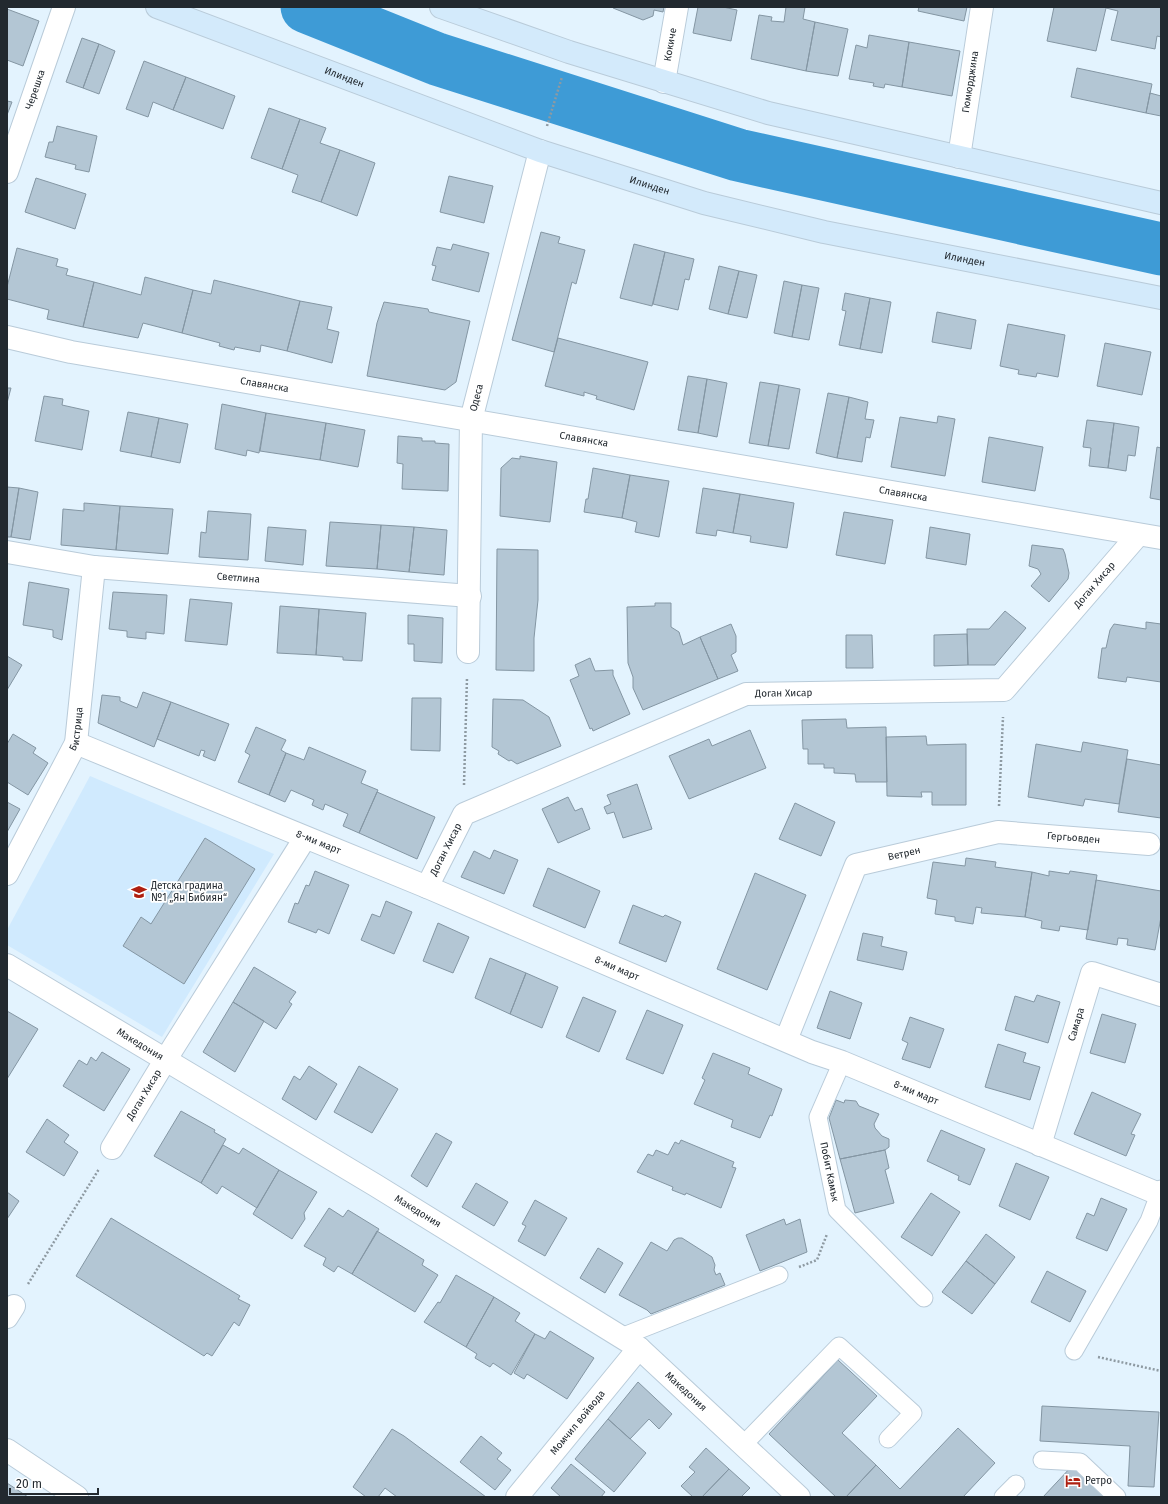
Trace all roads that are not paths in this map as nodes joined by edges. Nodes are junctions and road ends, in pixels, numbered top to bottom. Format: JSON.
{"nodes":[{"id":1,"x":64,"y":7,"type":"edge"},
{"id":2,"x":158,"y":7,"type":"edge"},
{"id":3,"x":441,"y":7,"type":"edge"},
{"id":4,"x":677,"y":7,"type":"edge"},
{"id":5,"x":982,"y":7,"type":"edge"},
{"id":6,"x":664,"y":82,"type":"junction"},
{"id":7,"x":540,"y":151,"type":"junction"},
{"id":8,"x":958,"y":157,"type":"junction"},
{"id":9,"x":7,"y":172,"type":"edge"},
{"id":10,"x":1161,"y":203,"type":"edge"},
{"id":11,"x":1161,"y":298,"type":"edge"},
{"id":12,"x":7,"y":337,"type":"edge"},
{"id":13,"x":471,"y":420,"type":"junction"},
{"id":14,"x":1138,"y":534,"type":"junction"},
{"id":15,"x":1161,"y":538,"type":"edge"},
{"id":16,"x":7,"y":552,"type":"edge"},
{"id":17,"x":94,"y":567,"type":"junction"},
{"id":18,"x":470,"y":596,"type":"junction"},
{"id":19,"x":468,"y":652,"type":"road end"},
{"id":20,"x":76,"y":743,"type":"junction"},
{"id":21,"x":998,"y":832,"type":"joint"},
{"id":22,"x":305,"y":838,"type":"junction"},
{"id":23,"x":1149,"y":844,"type":"dead end"},
{"id":24,"x":7,"y":874,"type":"edge"},
{"id":25,"x":427,"y":887,"type":"junction"},
{"id":26,"x":7,"y":965,"type":"edge"},
{"id":27,"x":1161,"y":995,"type":"edge"},
{"id":28,"x":786,"y":1040,"type":"junction"},
{"id":29,"x":166,"y":1059,"type":"junction"},
{"id":30,"x":842,"y":1062,"type":"junction"},
{"id":31,"x":1040,"y":1145,"type":"junction"},
{"id":32,"x":112,"y":1148,"type":"road end"},
{"id":33,"x":1160,"y":1192,"type":"edge"},
{"id":34,"x":779,"y":1275,"type":"road end"},
{"id":35,"x":924,"y":1298,"type":"dead end"},
{"id":36,"x":630,"y":1342,"type":"junction"},
{"id":37,"x":1074,"y":1352,"type":"road end"},
{"id":38,"x":888,"y":1440,"type":"dead end"},
{"id":39,"x":743,"y":1445,"type":"junction"},
{"id":40,"x":7,"y":1450,"type":"edge"},
{"id":41,"x":1042,"y":1460,"type":"dead end"},
{"id":42,"x":1016,"y":1484,"type":"dead end"},
{"id":43,"x":77,"y":1497,"type":"edge"},
{"id":44,"x":517,"y":1497,"type":"edge"},
{"id":45,"x":799,"y":1497,"type":"edge"},
{"id":46,"x":1003,"y":1497,"type":"edge"},
{"id":47,"x":1117,"y":1497,"type":"edge"}],
"edges":[{"from":1,"to":9,"type":"street","name":"Черешка"},
{"from":2,"to":7,"type":"main road","name":"Илинден"},
{"from":3,"to":6,"type":"main road"},
{"from":4,"to":6,"type":"street","name":"Кокиче"},
{"from":5,"to":8,"type":"street","name":"Гюмюрджина"},
{"from":6,"to":8,"type":"main road"},
{"from":7,"to":11,"type":"main road","name":"Илинден"},
{"from":7,"to":13,"type":"street","name":"Одеса"},
{"from":8,"to":10,"type":"main road"},
{"from":12,"to":13,"type":"street","name":"Славянска"},
{"from":13,"to":14,"type":"street","name":"Славянска"},
{"from":13,"to":18,"type":"street","name":"Одеса"},
{"from":14,"to":15,"type":"street","name":"Славянска"},
{"from":14,"to":25,"type":"street","name":"Доган Хисар"},
{"from":16,"to":17,"type":"street","name":"Светлина"},
{"from":17,"to":18,"type":"street","name":"Светлина"},
{"from":17,"to":20,"type":"street","name":"Бистрица"},
{"from":18,"to":19,"type":"street","name":"Одеса"},
{"from":20,"to":22,"type":"street","name":"8-ми март"},
{"from":20,"to":24,"type":"street","name":"Бистрица"},
{"from":21,"to":23,"type":"street","name":"Гергьовден"},
{"from":21,"to":28,"type":"street","name":"Ветрен"},
{"from":22,"to":25,"type":"street","name":"8-ми март"},
{"from":22,"to":29,"type":"street","name":"Доган Хисар"},
{"from":25,"to":28,"type":"street","name":"8-ми март"},
{"from":26,"to":29,"type":"street","name":"Македония"},
{"from":27,"to":31,"type":"street","name":"Самара"},
{"from":28,"to":30,"type":"street","name":"8-ми март"},
{"from":29,"to":32,"type":"street","name":"Доган Хисар"},
{"from":29,"to":36,"type":"street","name":"Македония"},
{"from":30,"to":31,"type":"street","name":"8-ми март"},
{"from":30,"to":35,"type":"lane","name":"Побит Камък"},
{"from":31,"to":33,"type":"street","name":"8-ми март"},
{"from":33,"to":37,"type":"lane"},
{"from":34,"to":36,"type":"lane"},
{"from":36,"to":39,"type":"street","name":"Македония"},
{"from":36,"to":44,"type":"street","name":"Момчил войвода"},
{"from":38,"to":39,"type":"lane"},
{"from":39,"to":45,"type":"street","name":"Македония"},
{"from":40,"to":43,"type":"street"},
{"from":41,"to":47,"type":"lane"},
{"from":42,"to":46,"type":"lane"}]}
